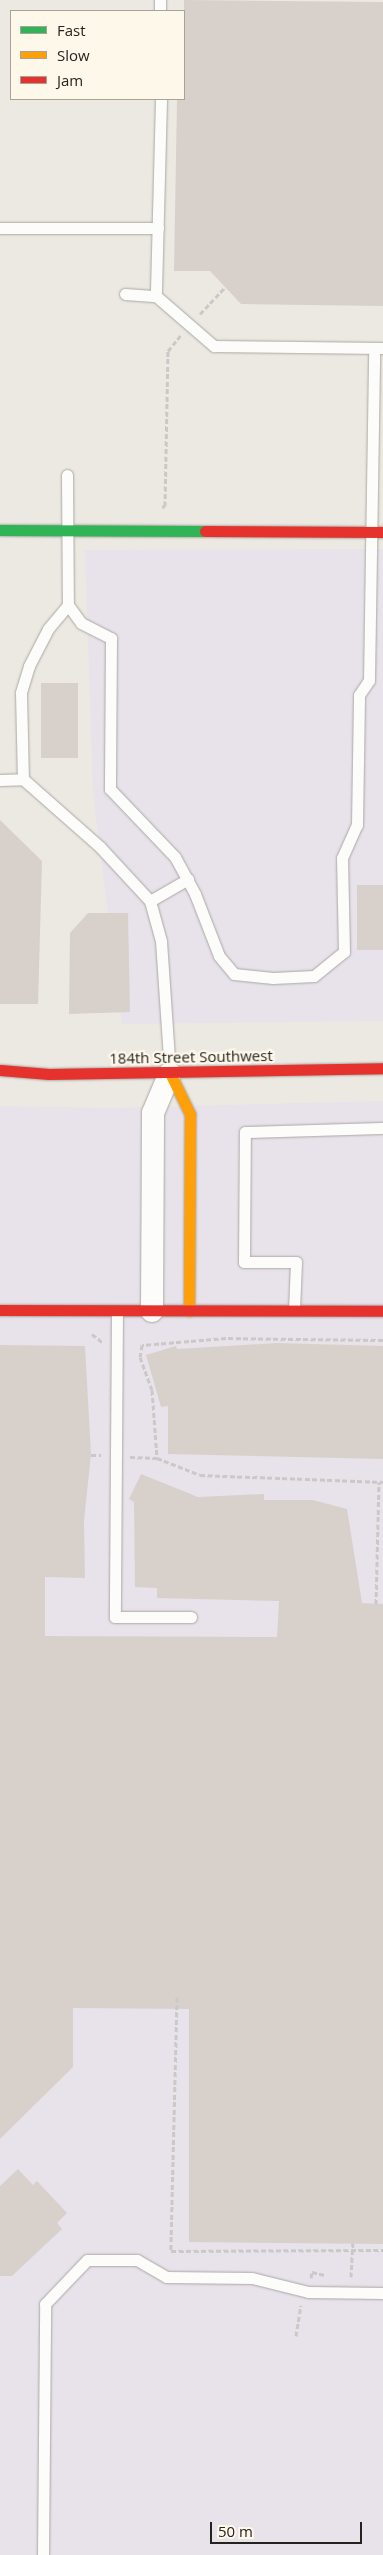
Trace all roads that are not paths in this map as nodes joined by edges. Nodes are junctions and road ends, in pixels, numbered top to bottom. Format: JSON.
{"nodes":[{"id":1,"x":161,"y":100,"type":"edge"},
{"id":2,"x":0,"y":228,"type":"edge"},
{"id":3,"x":158,"y":228,"type":"junction"},
{"id":4,"x":125,"y":294,"type":"dead end"},
{"id":5,"x":156,"y":296,"type":"junction"},
{"id":6,"x":379,"y":348,"type":"edge"},
{"id":7,"x":67,"y":475,"type":"dead end"},
{"id":8,"x":0,"y":530,"type":"edge"},
{"id":9,"x":68,"y":531,"type":"junction"},
{"id":10,"x":369,"y":532,"type":"junction"},
{"id":11,"x":383,"y":532,"type":"edge"},
{"id":12,"x":68,"y":605,"type":"junction"},
{"id":13,"x":23,"y":779,"type":"junction"},
{"id":14,"x":0,"y":780,"type":"edge"},
{"id":15,"x":188,"y":879,"type":"junction"},
{"id":16,"x":150,"y":901,"type":"junction"},
{"id":17,"x":383,"y":1068,"type":"edge"},
{"id":18,"x":0,"y":1070,"type":"edge"},
{"id":19,"x":170,"y":1073,"type":"junction"},
{"id":20,"x":383,"y":1128,"type":"edge"},
{"id":21,"x":0,"y":1310,"type":"edge"},
{"id":22,"x":294,"y":1310,"type":"junction"},
{"id":23,"x":118,"y":1311,"type":"junction"},
{"id":24,"x":152,"y":1311,"type":"junction"},
{"id":25,"x":189,"y":1311,"type":"junction"},
{"id":26,"x":383,"y":1311,"type":"edge"},
{"id":27,"x":192,"y":1617,"type":"dead end"},
{"id":28,"x":383,"y":2293,"type":"edge"},
{"id":29,"x":43,"y":2555,"type":"edge"}],
"edges":[{"from":1,"to":3,"type":"lane"},
{"from":2,"to":3,"type":"lane"},
{"from":3,"to":5,"type":"lane"},
{"from":4,"to":5,"type":"lane"},
{"from":5,"to":6,"type":"lane"},
{"from":6,"to":10,"type":"lane"},
{"from":7,"to":9,"type":"lane"},
{"from":8,"to":9,"type":"street"},
{"from":9,"to":10,"type":"street"},
{"from":9,"to":12,"type":"lane"},
{"from":10,"to":11,"type":"street"},
{"from":10,"to":15,"type":"lane"},
{"from":12,"to":13,"type":"lane"},
{"from":12,"to":15,"type":"lane"},
{"from":13,"to":14,"type":"lane"},
{"from":13,"to":16,"type":"lane"},
{"from":15,"to":16,"type":"lane"},
{"from":16,"to":19,"type":"lane"},
{"from":17,"to":19,"type":"street","name":"184th Street Southwest"},
{"from":18,"to":19,"type":"street","name":"184th Street Southwest"},
{"from":19,"to":24,"type":"street"},
{"from":19,"to":25,"type":"street"},
{"from":20,"to":22,"type":"lane"},
{"from":21,"to":23,"type":"street"},
{"from":22,"to":25,"type":"street"},
{"from":22,"to":26,"type":"street"},
{"from":23,"to":24,"type":"street"},
{"from":23,"to":27,"type":"lane"},
{"from":24,"to":25,"type":"street"},
{"from":28,"to":29,"type":"lane"}]}
